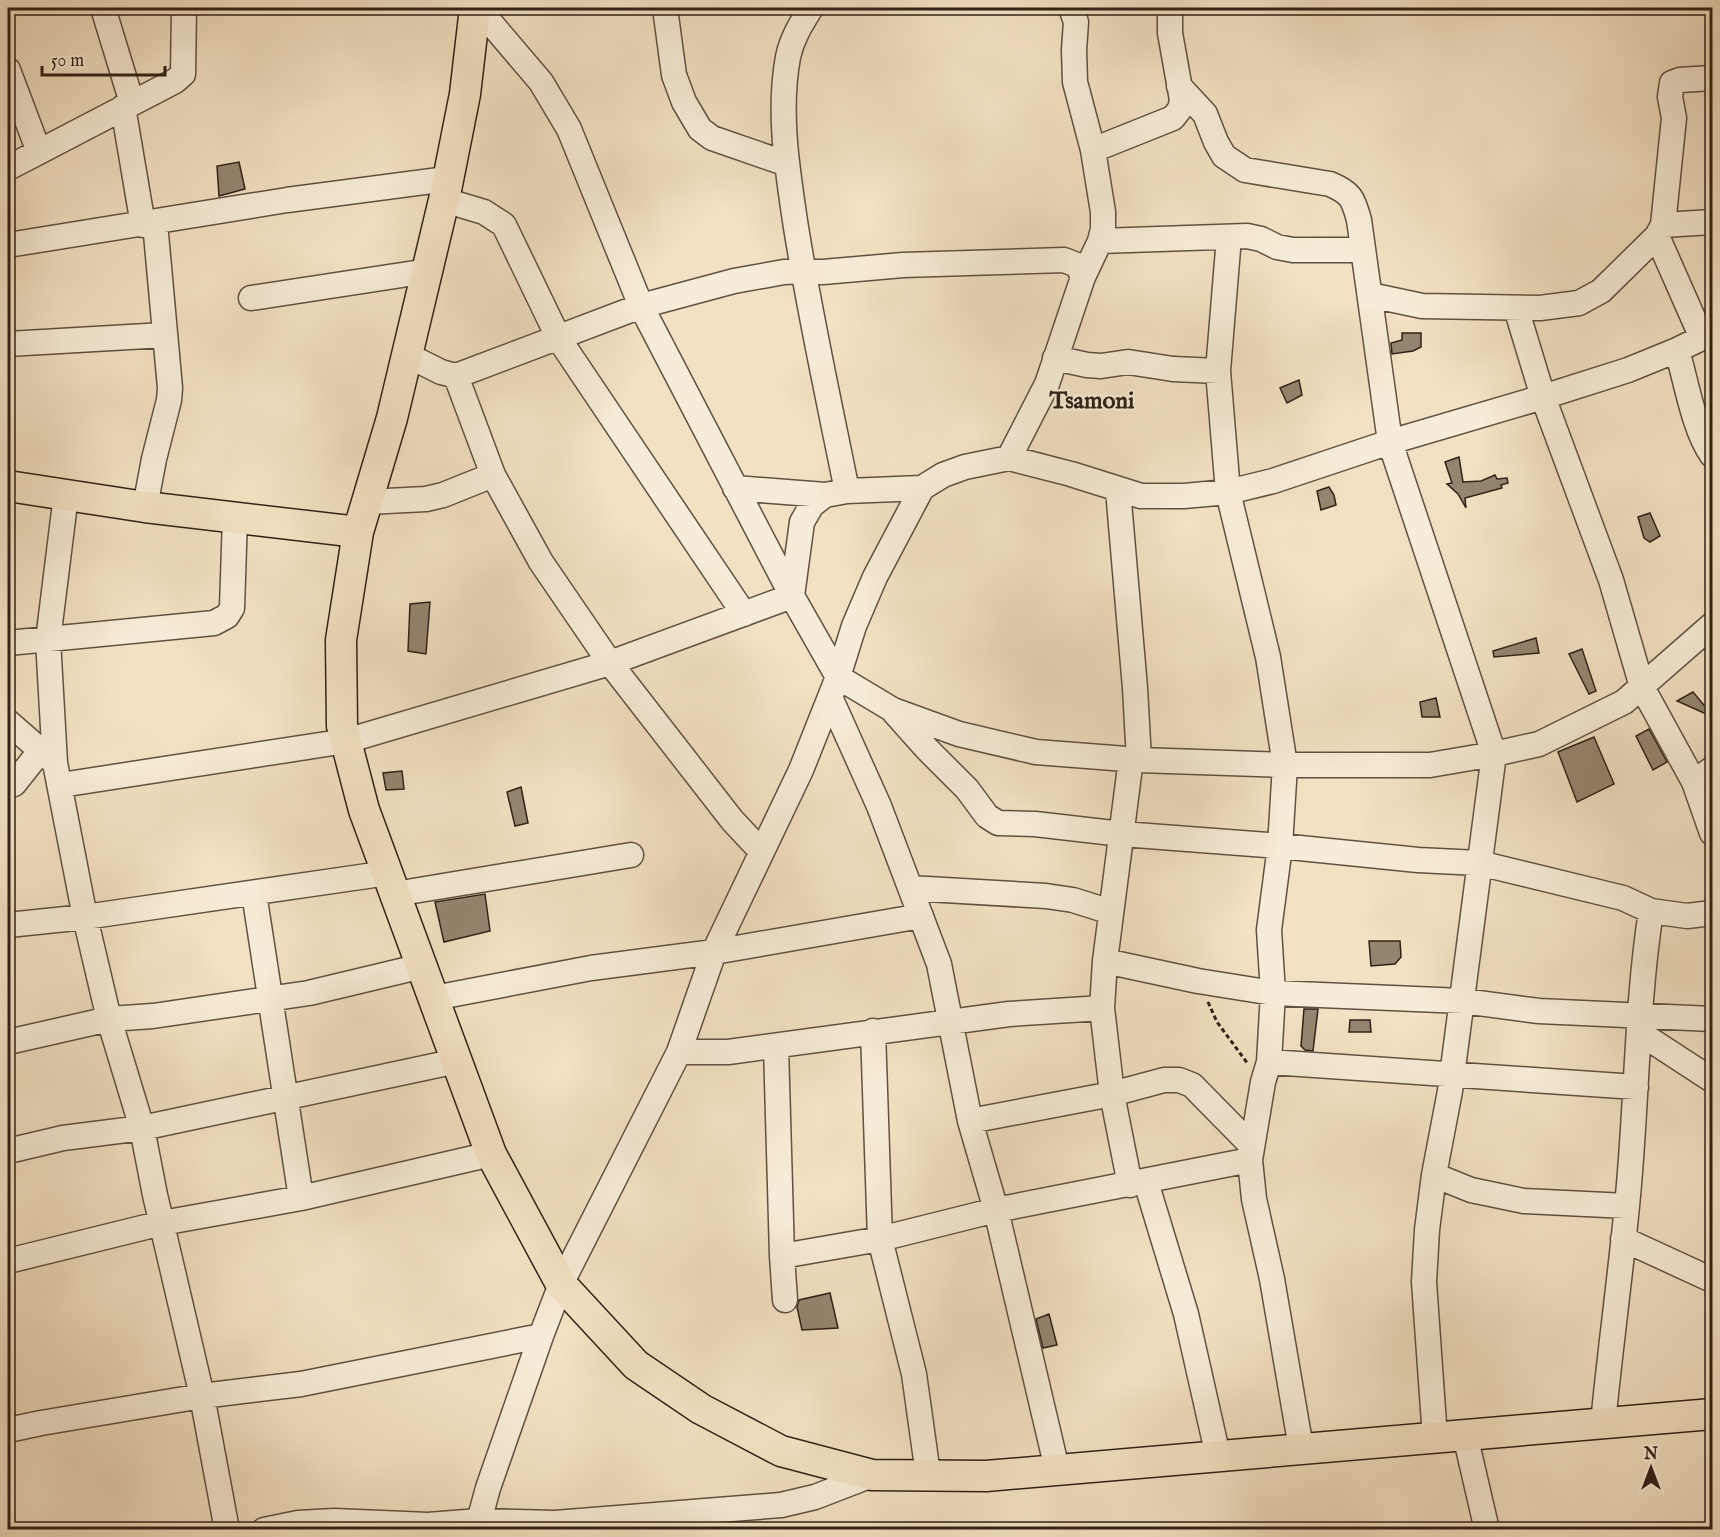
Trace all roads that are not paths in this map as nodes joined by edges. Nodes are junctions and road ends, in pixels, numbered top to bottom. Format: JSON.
{"nodes":[{"id":1,"x":103,"y":8,"type":"edge"},
{"id":2,"x":184,"y":8,"type":"edge"},
{"id":3,"x":477,"y":8,"type":"edge"},
{"id":4,"x":665,"y":8,"type":"edge"},
{"id":5,"x":811,"y":8,"type":"edge"},
{"id":6,"x":1071,"y":8,"type":"edge"},
{"id":7,"x":1170,"y":8,"type":"edge"},
{"id":8,"x":8,"y":71,"type":"edge"},
{"id":9,"x":1713,"y":78,"type":"edge"},
{"id":10,"x":1179,"y":86,"type":"junction"},
{"id":11,"x":127,"y":105,"type":"junction"},
{"id":12,"x":1093,"y":150,"type":"junction"},
{"id":13,"x":39,"y":152,"type":"junction"},
{"id":14,"x":787,"y":164,"type":"junction"},
{"id":15,"x":8,"y":168,"type":"edge"},
{"id":16,"x":446,"y":190,"type":"junction"},
{"id":17,"x":1713,"y":222,"type":"edge"},
{"id":18,"x":149,"y":224,"type":"junction"},
{"id":19,"x":1660,"y":230,"type":"junction"},
{"id":20,"x":1229,"y":237,"type":"junction"},
{"id":21,"x":1100,"y":241,"type":"junction"},
{"id":22,"x":8,"y":245,"type":"edge"},
{"id":23,"x":1363,"y":250,"type":"junction"},
{"id":24,"x":428,"y":271,"type":"junction"},
{"id":25,"x":803,"y":271,"type":"junction"},
{"id":26,"x":1083,"y":277,"type":"junction"},
{"id":27,"x":1370,"y":295,"type":"junction"},
{"id":28,"x":251,"y":298,"type":"dead end"},
{"id":29,"x":641,"y":306,"type":"junction"},
{"id":30,"x":1515,"y":308,"type":"junction"},
{"id":31,"x":164,"y":335,"type":"junction"},
{"id":32,"x":1707,"y":335,"type":"edge"},
{"id":33,"x":559,"y":339,"type":"junction"},
{"id":34,"x":8,"y":344,"type":"edge"},
{"id":35,"x":1677,"y":350,"type":"junction"},
{"id":36,"x":407,"y":355,"type":"junction"},
{"id":37,"x":1055,"y":358,"type":"junction"},
{"id":38,"x":1218,"y":371,"type":"junction"},
{"id":39,"x":456,"y":376,"type":"junction"},
{"id":40,"x":1543,"y":398,"type":"junction"},
{"id":41,"x":1390,"y":442,"type":"junction"},
{"id":42,"x":1713,"y":455,"type":"edge"},
{"id":43,"x":1009,"y":459,"type":"junction"},
{"id":44,"x":493,"y":476,"type":"junction"},
{"id":45,"x":8,"y":486,"type":"edge"},
{"id":46,"x":735,"y":488,"type":"junction"},
{"id":47,"x":922,"y":488,"type":"junction"},
{"id":48,"x":1118,"y":490,"type":"junction"},
{"id":49,"x":1228,"y":492,"type":"junction"},
{"id":50,"x":836,"y":493,"type":"junction"},
{"id":51,"x":66,"y":495,"type":"junction"},
{"id":52,"x":367,"y":502,"type":"junction"},
{"id":53,"x":145,"y":507,"type":"junction"},
{"id":54,"x":236,"y":517,"type":"junction"},
{"id":55,"x":358,"y":532,"type":"junction"},
{"id":56,"x":792,"y":596,"type":"junction"},
{"id":57,"x":744,"y":614,"type":"junction"},
{"id":58,"x":1713,"y":625,"type":"edge"},
{"id":59,"x":48,"y":640,"type":"junction"},
{"id":60,"x":8,"y":643,"type":"edge"},
{"id":61,"x":610,"y":663,"type":"junction"},
{"id":62,"x":834,"y":687,"type":"junction"},
{"id":63,"x":1642,"y":687,"type":"junction"},
{"id":64,"x":893,"y":710,"type":"junction"},
{"id":65,"x":8,"y":722,"type":"edge"},
{"id":66,"x":346,"y":741,"type":"junction"},
{"id":67,"x":1494,"y":754,"type":"junction"},
{"id":68,"x":1135,"y":760,"type":"junction"},
{"id":69,"x":1285,"y":765,"type":"junction"},
{"id":70,"x":52,"y":766,"type":"junction"},
{"id":71,"x":1703,"y":775,"type":"edge"},
{"id":72,"x":8,"y":786,"type":"edge"},
{"id":73,"x":1713,"y":833,"type":"edge"},
{"id":74,"x":1122,"y":834,"type":"junction"},
{"id":75,"x":1280,"y":846,"type":"junction"},
{"id":76,"x":761,"y":851,"type":"junction"},
{"id":77,"x":632,"y":855,"type":"dead end"},
{"id":78,"x":1479,"y":863,"type":"junction"},
{"id":79,"x":392,"y":884,"type":"junction"},
{"id":80,"x":910,"y":888,"type":"junction"},
{"id":81,"x":254,"y":893,"type":"junction"},
{"id":82,"x":1652,"y":911,"type":"junction"},
{"id":83,"x":1112,"y":912,"type":"junction"},
{"id":84,"x":1713,"y":914,"type":"edge"},
{"id":85,"x":921,"y":916,"type":"junction"},
{"id":86,"x":85,"y":917,"type":"junction"},
{"id":87,"x":8,"y":925,"type":"edge"},
{"id":88,"x":714,"y":952,"type":"junction"},
{"id":89,"x":1105,"y":961,"type":"junction"},
{"id":90,"x":422,"y":966,"type":"junction"},
{"id":91,"x":1273,"y":993,"type":"junction"},
{"id":92,"x":270,"y":998,"type":"junction"},
{"id":93,"x":434,"y":998,"type":"junction"},
{"id":94,"x":1463,"y":1001,"type":"junction"},
{"id":95,"x":1102,"y":1008,"type":"junction"},
{"id":96,"x":109,"y":1019,"type":"junction"},
{"id":97,"x":1713,"y":1019,"type":"edge"},
{"id":98,"x":951,"y":1021,"type":"junction"},
{"id":99,"x":1641,"y":1024,"type":"junction"},
{"id":100,"x":873,"y":1031,"type":"junction"},
{"id":101,"x":8,"y":1042,"type":"edge"},
{"id":102,"x":776,"y":1047,"type":"junction"},
{"id":103,"x":679,"y":1052,"type":"junction"},
{"id":104,"x":457,"y":1061,"type":"junction"},
{"id":105,"x":1266,"y":1072,"type":"junction"},
{"id":106,"x":1452,"y":1075,"type":"junction"},
{"id":107,"x":1713,"y":1080,"type":"edge"},
{"id":108,"x":1636,"y":1087,"type":"junction"},
{"id":109,"x":1112,"y":1094,"type":"junction"},
{"id":110,"x":285,"y":1099,"type":"junction"},
{"id":111,"x":970,"y":1121,"type":"junction"},
{"id":112,"x":142,"y":1128,"type":"junction"},
{"id":113,"x":8,"y":1151,"type":"edge"},
{"id":114,"x":1251,"y":1153,"type":"junction"},
{"id":115,"x":491,"y":1154,"type":"junction"},
{"id":116,"x":1434,"y":1175,"type":"junction"},
{"id":117,"x":1138,"y":1184,"type":"junction"},
{"id":118,"x":301,"y":1198,"type":"junction"},
{"id":119,"x":1627,"y":1206,"type":"junction"},
{"id":120,"x":996,"y":1210,"type":"junction"},
{"id":121,"x":162,"y":1223,"type":"junction"},
{"id":122,"x":880,"y":1239,"type":"junction"},
{"id":123,"x":1623,"y":1239,"type":"junction"},
{"id":124,"x":782,"y":1256,"type":"junction"},
{"id":125,"x":8,"y":1261,"type":"edge"},
{"id":126,"x":1713,"y":1280,"type":"edge"},
{"id":127,"x":561,"y":1284,"type":"junction"},
{"id":128,"x":785,"y":1300,"type":"dead end"},
{"id":129,"x":541,"y":1336,"type":"junction"},
{"id":130,"x":202,"y":1396,"type":"junction"},
{"id":131,"x":1713,"y":1414,"type":"edge"},
{"id":132,"x":1603,"y":1423,"type":"junction"},
{"id":133,"x":8,"y":1430,"type":"edge"},
{"id":134,"x":1465,"y":1435,"type":"junction"},
{"id":135,"x":1435,"y":1438,"type":"junction"},
{"id":136,"x":1302,"y":1448,"type":"junction"},
{"id":137,"x":1218,"y":1456,"type":"junction"},
{"id":138,"x":1057,"y":1469,"type":"junction"},
{"id":139,"x":928,"y":1474,"type":"junction"},
{"id":140,"x":872,"y":1475,"type":"junction"},
{"id":141,"x":479,"y":1521,"type":"junction"},
{"id":142,"x":227,"y":1530,"type":"edge"},
{"id":143,"x":264,"y":1530,"type":"edge"},
{"id":144,"x":1487,"y":1530,"type":"edge"}],
"edges":[{"from":1,"to":11,"type":"street"},
{"from":2,"to":11,"type":"street"},
{"from":3,"to":16,"type":"main road"},
{"from":3,"to":29,"type":"street"},
{"from":4,"to":14,"type":"street"},
{"from":5,"to":14,"type":"street"},
{"from":6,"to":12,"type":"street"},
{"from":7,"to":10,"type":"street"},
{"from":8,"to":13,"type":"street"},
{"from":9,"to":19,"type":"street"},
{"from":10,"to":12,"type":"street"},
{"from":10,"to":23,"type":"street"},
{"from":11,"to":13,"type":"street"},
{"from":11,"to":18,"type":"street"},
{"from":12,"to":21,"type":"street"},
{"from":13,"to":15,"type":"street"},
{"from":14,"to":25,"type":"street"},
{"from":16,"to":18,"type":"street"},
{"from":16,"to":24,"type":"main road"},
{"from":16,"to":33,"type":"street"},
{"from":17,"to":19,"type":"street"},
{"from":18,"to":22,"type":"street"},
{"from":18,"to":31,"type":"street"},
{"from":19,"to":30,"type":"street"},
{"from":19,"to":32,"type":"street"},
{"from":20,"to":21,"type":"street"},
{"from":20,"to":23,"type":"street"},
{"from":20,"to":38,"type":"street"},
{"from":21,"to":26,"type":"street"},
{"from":23,"to":27,"type":"street"},
{"from":24,"to":28,"type":"street"},
{"from":24,"to":36,"type":"main road"},
{"from":25,"to":26,"type":"street"},
{"from":25,"to":29,"type":"street"},
{"from":25,"to":50,"type":"street"},
{"from":26,"to":37,"type":"street"},
{"from":27,"to":30,"type":"street"},
{"from":27,"to":41,"type":"street"},
{"from":29,"to":33,"type":"street"},
{"from":29,"to":46,"type":"street"},
{"from":30,"to":40,"type":"street"},
{"from":31,"to":34,"type":"street"},
{"from":31,"to":53,"type":"street"},
{"from":32,"to":35,"type":"street"},
{"from":33,"to":39,"type":"street"},
{"from":33,"to":57,"type":"street"},
{"from":35,"to":40,"type":"street"},
{"from":35,"to":42,"type":"street"},
{"from":36,"to":39,"type":"street"},
{"from":36,"to":52,"type":"main road"},
{"from":37,"to":38,"type":"street"},
{"from":37,"to":43,"type":"street"},
{"from":38,"to":49,"type":"street"},
{"from":39,"to":44,"type":"street"},
{"from":40,"to":41,"type":"street"},
{"from":40,"to":63,"type":"street"},
{"from":41,"to":49,"type":"street"},
{"from":41,"to":67,"type":"street"},
{"from":43,"to":47,"type":"street"},
{"from":43,"to":48,"type":"street"},
{"from":44,"to":52,"type":"street"},
{"from":44,"to":61,"type":"street"},
{"from":45,"to":51,"type":"main road"},
{"from":46,"to":50,"type":"street"},
{"from":46,"to":56,"type":"street"},
{"from":47,"to":50,"type":"street"},
{"from":47,"to":62,"type":"street"},
{"from":48,"to":49,"type":"street"},
{"from":48,"to":68,"type":"street"},
{"from":49,"to":69,"type":"street"},
{"from":50,"to":56,"type":"street"},
{"from":51,"to":53,"type":"main road"},
{"from":51,"to":59,"type":"street"},
{"from":52,"to":55,"type":"main road"},
{"from":53,"to":54,"type":"main road"},
{"from":54,"to":55,"type":"main road"},
{"from":54,"to":59,"type":"street"},
{"from":55,"to":66,"type":"main road"},
{"from":56,"to":57,"type":"street"},
{"from":56,"to":62,"type":"street"},
{"from":57,"to":61,"type":"street"},
{"from":58,"to":63,"type":"street"},
{"from":59,"to":60,"type":"street"},
{"from":59,"to":70,"type":"street"},
{"from":61,"to":66,"type":"street"},
{"from":61,"to":76,"type":"street"},
{"from":62,"to":64,"type":"street"},
{"from":62,"to":76,"type":"street"},
{"from":62,"to":80,"type":"street"},
{"from":63,"to":67,"type":"street"},
{"from":63,"to":71,"type":"street"},
{"from":64,"to":68,"type":"street"},
{"from":64,"to":74,"type":"street"},
{"from":65,"to":70,"type":"street"},
{"from":66,"to":70,"type":"street"},
{"from":66,"to":79,"type":"main road"},
{"from":67,"to":69,"type":"street"},
{"from":67,"to":78,"type":"street"},
{"from":68,"to":69,"type":"street"},
{"from":68,"to":74,"type":"street"},
{"from":69,"to":75,"type":"street"},
{"from":70,"to":72,"type":"street"},
{"from":70,"to":86,"type":"street"},
{"from":71,"to":73,"type":"street"},
{"from":74,"to":75,"type":"street"},
{"from":74,"to":83,"type":"street"},
{"from":75,"to":78,"type":"street"},
{"from":75,"to":91,"type":"street"},
{"from":76,"to":88,"type":"street"},
{"from":77,"to":79,"type":"street"},
{"from":78,"to":82,"type":"street"},
{"from":78,"to":94,"type":"street"},
{"from":79,"to":81,"type":"street"},
{"from":79,"to":90,"type":"main road"},
{"from":80,"to":83,"type":"street"},
{"from":80,"to":85,"type":"street"},
{"from":81,"to":86,"type":"street"},
{"from":81,"to":92,"type":"street"},
{"from":82,"to":84,"type":"street"},
{"from":82,"to":99,"type":"street"},
{"from":83,"to":89,"type":"street"},
{"from":85,"to":88,"type":"street"},
{"from":85,"to":98,"type":"street"},
{"from":86,"to":87,"type":"street"},
{"from":86,"to":96,"type":"street"},
{"from":88,"to":93,"type":"street"},
{"from":88,"to":103,"type":"street"},
{"from":89,"to":91,"type":"street"},
{"from":89,"to":95,"type":"street"},
{"from":90,"to":92,"type":"street"},
{"from":90,"to":93,"type":"main road"},
{"from":91,"to":94,"type":"street"},
{"from":91,"to":105,"type":"street"},
{"from":92,"to":96,"type":"street"},
{"from":92,"to":110,"type":"street"},
{"from":93,"to":104,"type":"main road"},
{"from":94,"to":99,"type":"street"},
{"from":94,"to":106,"type":"street"},
{"from":95,"to":98,"type":"street"},
{"from":95,"to":109,"type":"street"},
{"from":96,"to":101,"type":"street"},
{"from":96,"to":112,"type":"street"},
{"from":97,"to":99,"type":"street"},
{"from":98,"to":100,"type":"street"},
{"from":98,"to":111,"type":"street"},
{"from":99,"to":107,"type":"street"},
{"from":99,"to":108,"type":"street"},
{"from":100,"to":102,"type":"street"},
{"from":100,"to":122,"type":"street"},
{"from":102,"to":103,"type":"street"},
{"from":102,"to":124,"type":"street"},
{"from":103,"to":127,"type":"street"},
{"from":104,"to":110,"type":"street"},
{"from":104,"to":115,"type":"main road"},
{"from":105,"to":106,"type":"street"},
{"from":105,"to":114,"type":"street"},
{"from":106,"to":108,"type":"street"},
{"from":106,"to":116,"type":"street"},
{"from":108,"to":119,"type":"street"},
{"from":109,"to":111,"type":"street"},
{"from":109,"to":114,"type":"street"},
{"from":109,"to":117,"type":"street"},
{"from":110,"to":112,"type":"street"},
{"from":110,"to":118,"type":"street"},
{"from":111,"to":120,"type":"street"},
{"from":112,"to":113,"type":"street"},
{"from":112,"to":121,"type":"street"},
{"from":114,"to":117,"type":"street"},
{"from":114,"to":136,"type":"street"},
{"from":115,"to":118,"type":"street"},
{"from":115,"to":127,"type":"main road"},
{"from":116,"to":119,"type":"street"},
{"from":116,"to":135,"type":"street"},
{"from":117,"to":120,"type":"street"},
{"from":117,"to":137,"type":"street"},
{"from":118,"to":121,"type":"street"},
{"from":119,"to":123,"type":"street"},
{"from":120,"to":122,"type":"street"},
{"from":120,"to":138,"type":"street"},
{"from":121,"to":125,"type":"street"},
{"from":121,"to":130,"type":"street"},
{"from":122,"to":124,"type":"street"},
{"from":122,"to":139,"type":"street"},
{"from":123,"to":126,"type":"street"},
{"from":123,"to":132,"type":"street"},
{"from":124,"to":128,"type":"street"},
{"from":127,"to":129,"type":"street"},
{"from":127,"to":140,"type":"main road"},
{"from":129,"to":130,"type":"street"},
{"from":129,"to":141,"type":"street"},
{"from":130,"to":133,"type":"street"},
{"from":130,"to":142,"type":"street"},
{"from":131,"to":132,"type":"main road"},
{"from":132,"to":134,"type":"main road"},
{"from":134,"to":135,"type":"main road"},
{"from":134,"to":144,"type":"street"},
{"from":135,"to":136,"type":"main road"},
{"from":136,"to":137,"type":"main road"},
{"from":137,"to":138,"type":"main road"},
{"from":138,"to":139,"type":"main road"},
{"from":139,"to":140,"type":"main road"},
{"from":140,"to":141,"type":"street"},
{"from":141,"to":143,"type":"street"}]}
